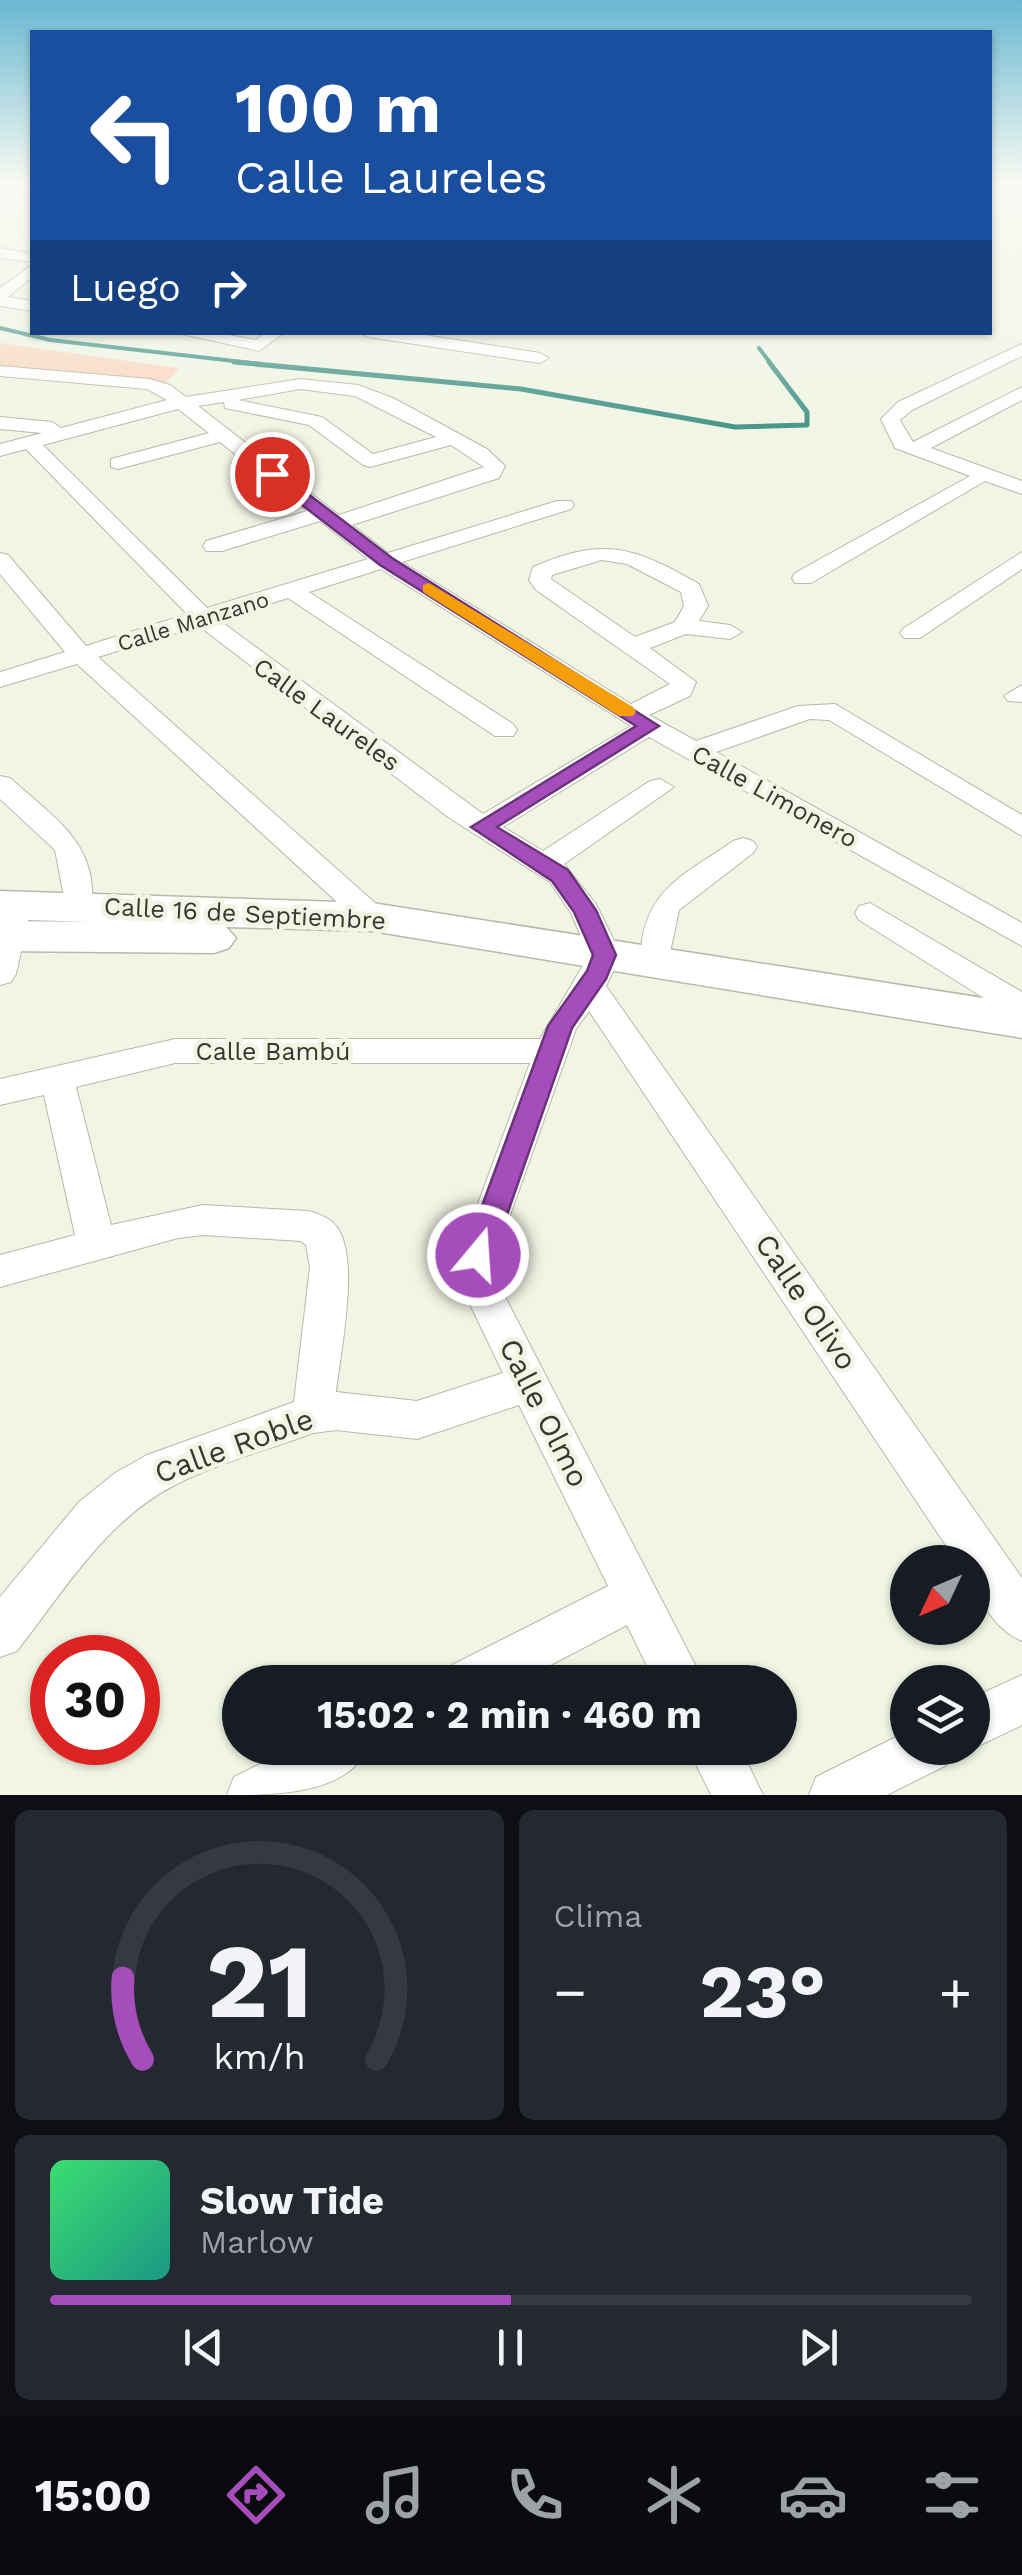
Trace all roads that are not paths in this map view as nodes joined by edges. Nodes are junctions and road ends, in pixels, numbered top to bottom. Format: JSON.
{"nodes":[{"id":1,"x":30,"y":270,"type":"edge"},
{"id":2,"x":0,"y":298,"type":"edge"},
{"id":3,"x":30,"y":306,"type":"edge"},
{"id":4,"x":192,"y":335,"type":"edge"},
{"id":5,"x":275,"y":335,"type":"edge"},
{"id":6,"x":388,"y":335,"type":"edge"},
{"id":7,"x":1022,"y":349,"type":"edge"},
{"id":8,"x":270,"y":356,"type":"junction"},
{"id":9,"x":540,"y":358,"type":"dead end"},
{"id":10,"x":0,"y":371,"type":"edge"},
{"id":11,"x":300,"y":384,"type":"junction"},
{"id":12,"x":1022,"y":392,"type":"edge"},
{"id":13,"x":197,"y":404,"type":"junction"},
{"id":14,"x":0,"y":423,"type":"edge"},
{"id":15,"x":70,"y":430,"type":"junction"},
{"id":16,"x":222,"y":436,"type":"junction"},
{"id":17,"x":451,"y":439,"type":"junction"},
{"id":18,"x":884,"y":447,"type":"dead end"},
{"id":19,"x":35,"y":448,"type":"junction"},
{"id":20,"x":914,"y":448,"type":"junction"},
{"id":21,"x":0,"y":450,"type":"edge"},
{"id":22,"x":0,"y":459,"type":"edge"},
{"id":23,"x":118,"y":464,"type":"dead end"},
{"id":24,"x":976,"y":481,"type":"junction"},
{"id":25,"x":1019,"y":487,"type":"edge"},
{"id":26,"x":564,"y":504,"type":"dead end"},
{"id":27,"x":330,"y":518,"type":"junction"},
{"id":28,"x":214,"y":546,"type":"dead end"},
{"id":29,"x":1022,"y":559,"type":"edge"},
{"id":30,"x":0,"y":560,"type":"edge"},
{"id":31,"x":386,"y":562,"type":"junction"},
{"id":32,"x":803,"y":578,"type":"dead end"},
{"id":33,"x":290,"y":590,"type":"junction"},
{"id":34,"x":203,"y":618,"type":"junction"},
{"id":35,"x":684,"y":627,"type":"junction"},
{"id":36,"x":730,"y":632,"type":"dead end"},
{"id":37,"x":912,"y":633,"type":"dead end"},
{"id":38,"x":632,"y":646,"type":"junction"},
{"id":39,"x":81,"y":656,"type":"junction"},
{"id":40,"x":0,"y":680,"type":"edge"},
{"id":41,"x":640,"y":720,"type":"junction"},
{"id":42,"x":504,"y":730,"type":"dead end"},
{"id":43,"x":694,"y":751,"type":"junction"},
{"id":44,"x":0,"y":784,"type":"edge"},
{"id":45,"x":660,"y":786,"type":"dead end"},
{"id":46,"x":482,"y":827,"type":"junction"},
{"id":47,"x":1022,"y":827,"type":"edge"},
{"id":48,"x":743,"y":847,"type":"dead end"},
{"id":49,"x":545,"y":863,"type":"junction"},
{"id":50,"x":78,"y":905,"type":"junction"},
{"id":51,"x":870,"y":913,"type":"dead end"},
{"id":52,"x":372,"y":916,"type":"junction"},
{"id":53,"x":4,"y":931,"type":"edge"},
{"id":54,"x":1022,"y":936,"type":"edge"},
{"id":55,"x":655,"y":962,"type":"junction"},
{"id":56,"x":597,"y":972,"type":"junction"},
{"id":57,"x":1022,"y":1007,"type":"edge"},
{"id":58,"x":1022,"y":1021,"type":"edge"},
{"id":59,"x":1022,"y":1042,"type":"edge"},
{"id":60,"x":551,"y":1050,"type":"junction"},
{"id":61,"x":56,"y":1078,"type":"junction"},
{"id":62,"x":0,"y":1092,"type":"edge"},
{"id":63,"x":96,"y":1243,"type":"junction"},
{"id":64,"x":0,"y":1271,"type":"edge"},
{"id":65,"x":529,"y":1382,"type":"junction"},
{"id":66,"x":313,"y":1414,"type":"junction"},
{"id":67,"x":636,"y":1596,"type":"junction"},
{"id":68,"x":1022,"y":1618,"type":"edge"},
{"id":69,"x":0,"y":1634,"type":"edge"},
{"id":70,"x":502,"y":1665,"type":"edge"},
{"id":71,"x":671,"y":1665,"type":"edge"},
{"id":72,"x":1022,"y":1699,"type":"edge"},
{"id":73,"x":990,"y":1715,"type":"edge"},
{"id":74,"x":311,"y":1765,"type":"edge"},
{"id":75,"x":722,"y":1765,"type":"edge"},
{"id":76,"x":893,"y":1765,"type":"edge"},
{"id":77,"x":252,"y":1795,"type":"edge"},
{"id":78,"x":738,"y":1795,"type":"edge"},
{"id":79,"x":834,"y":1795,"type":"edge"}],
"edges":[{"from":1,"to":2,"type":"street"},
{"from":2,"to":3,"type":"street"},
{"from":4,"to":8,"type":"street"},
{"from":5,"to":8,"type":"street"},
{"from":6,"to":9,"type":"street"},
{"from":7,"to":20,"type":"street"},
{"from":8,"to":11,"type":"street"},
{"from":10,"to":13,"type":"street"},
{"from":11,"to":13,"type":"street"},
{"from":11,"to":17,"type":"street"},
{"from":12,"to":20,"type":"street"},
{"from":13,"to":15,"type":"street"},
{"from":13,"to":16,"type":"street","name":"Calle Limonero"},
{"from":13,"to":17,"type":"street"},
{"from":13,"to":19,"type":"street"},
{"from":14,"to":15,"type":"street"},
{"from":15,"to":21,"type":"street"},
{"from":16,"to":23,"type":"street"},
{"from":16,"to":27,"type":"street","name":"Calle Limonero"},
{"from":17,"to":27,"type":"street"},
{"from":18,"to":24,"type":"street"},
{"from":19,"to":22,"type":"street"},
{"from":19,"to":34,"type":"street","name":"Calle Laureles"},
{"from":20,"to":25,"type":"street"},
{"from":24,"to":25,"type":"street"},
{"from":24,"to":32,"type":"street"},
{"from":26,"to":31,"type":"street","name":"Calle Manzano"},
{"from":27,"to":28,"type":"street"},
{"from":27,"to":31,"type":"street","name":"Calle Limonero"},
{"from":29,"to":37,"type":"street"},
{"from":30,"to":39,"type":"street"},
{"from":31,"to":33,"type":"street","name":"Calle Manzano"},
{"from":31,"to":41,"type":"street","name":"Calle Limonero"},
{"from":33,"to":34,"type":"street","name":"Calle Manzano"},
{"from":33,"to":42,"type":"street"},
{"from":34,"to":39,"type":"street","name":"Calle Manzano"},
{"from":34,"to":46,"type":"street","name":"Calle Laureles"},
{"from":35,"to":36,"type":"street"},
{"from":35,"to":38,"type":"street"},
{"from":35,"to":38,"type":"street"},
{"from":38,"to":41,"type":"street"},
{"from":39,"to":40,"type":"street","name":"Calle Manzano"},
{"from":39,"to":52,"type":"street"},
{"from":41,"to":43,"type":"street","name":"Calle Limonero"},
{"from":41,"to":46,"type":"street"},
{"from":43,"to":47,"type":"street"},
{"from":43,"to":54,"type":"street","name":"Calle Limonero"},
{"from":44,"to":50,"type":"street"},
{"from":45,"to":49,"type":"street"},
{"from":46,"to":49,"type":"street","name":"Calle Laureles"},
{"from":48,"to":55,"type":"street"},
{"from":49,"to":56,"type":"street","name":"Calle Laureles"},
{"from":50,"to":52,"type":"main road","name":"Calle 16 de Septiembre"},
{"from":50,"to":53,"type":"main road","name":"Calle 16 de Septiembre"},
{"from":51,"to":57,"type":"street"},
{"from":52,"to":56,"type":"main road","name":"Calle 16 de Septiembre"},
{"from":53,"to":56,"type":"main road","name":"Calle 16 de Septiembre"},
{"from":55,"to":56,"type":"main road","name":"Calle 16 de Septiembre"},
{"from":55,"to":58,"type":"main road","name":"Calle 16 de Septiembre"},
{"from":56,"to":59,"type":"main road","name":"Calle 16 de Septiembre"},
{"from":56,"to":60,"type":"street","name":"Calle Olmo"},
{"from":56,"to":68,"type":"street","name":"Calle Olivo"},
{"from":60,"to":61,"type":"street","name":"Calle Bambú"},
{"from":60,"to":65,"type":"street","name":"Calle Olmo"},
{"from":61,"to":62,"type":"street","name":"Calle Bambú"},
{"from":61,"to":63,"type":"street"},
{"from":63,"to":64,"type":"street"},
{"from":63,"to":66,"type":"street"},
{"from":65,"to":66,"type":"street","name":"Calle Roble"},
{"from":65,"to":67,"type":"street","name":"Calle Olmo"},
{"from":66,"to":69,"type":"street","name":"Calle Roble"},
{"from":67,"to":70,"type":"street"},
{"from":67,"to":71,"type":"street","name":"Calle Olmo"},
{"from":72,"to":73,"type":"street"},
{"from":74,"to":77,"type":"street"},
{"from":75,"to":78,"type":"street"},
{"from":76,"to":79,"type":"street"}]}
